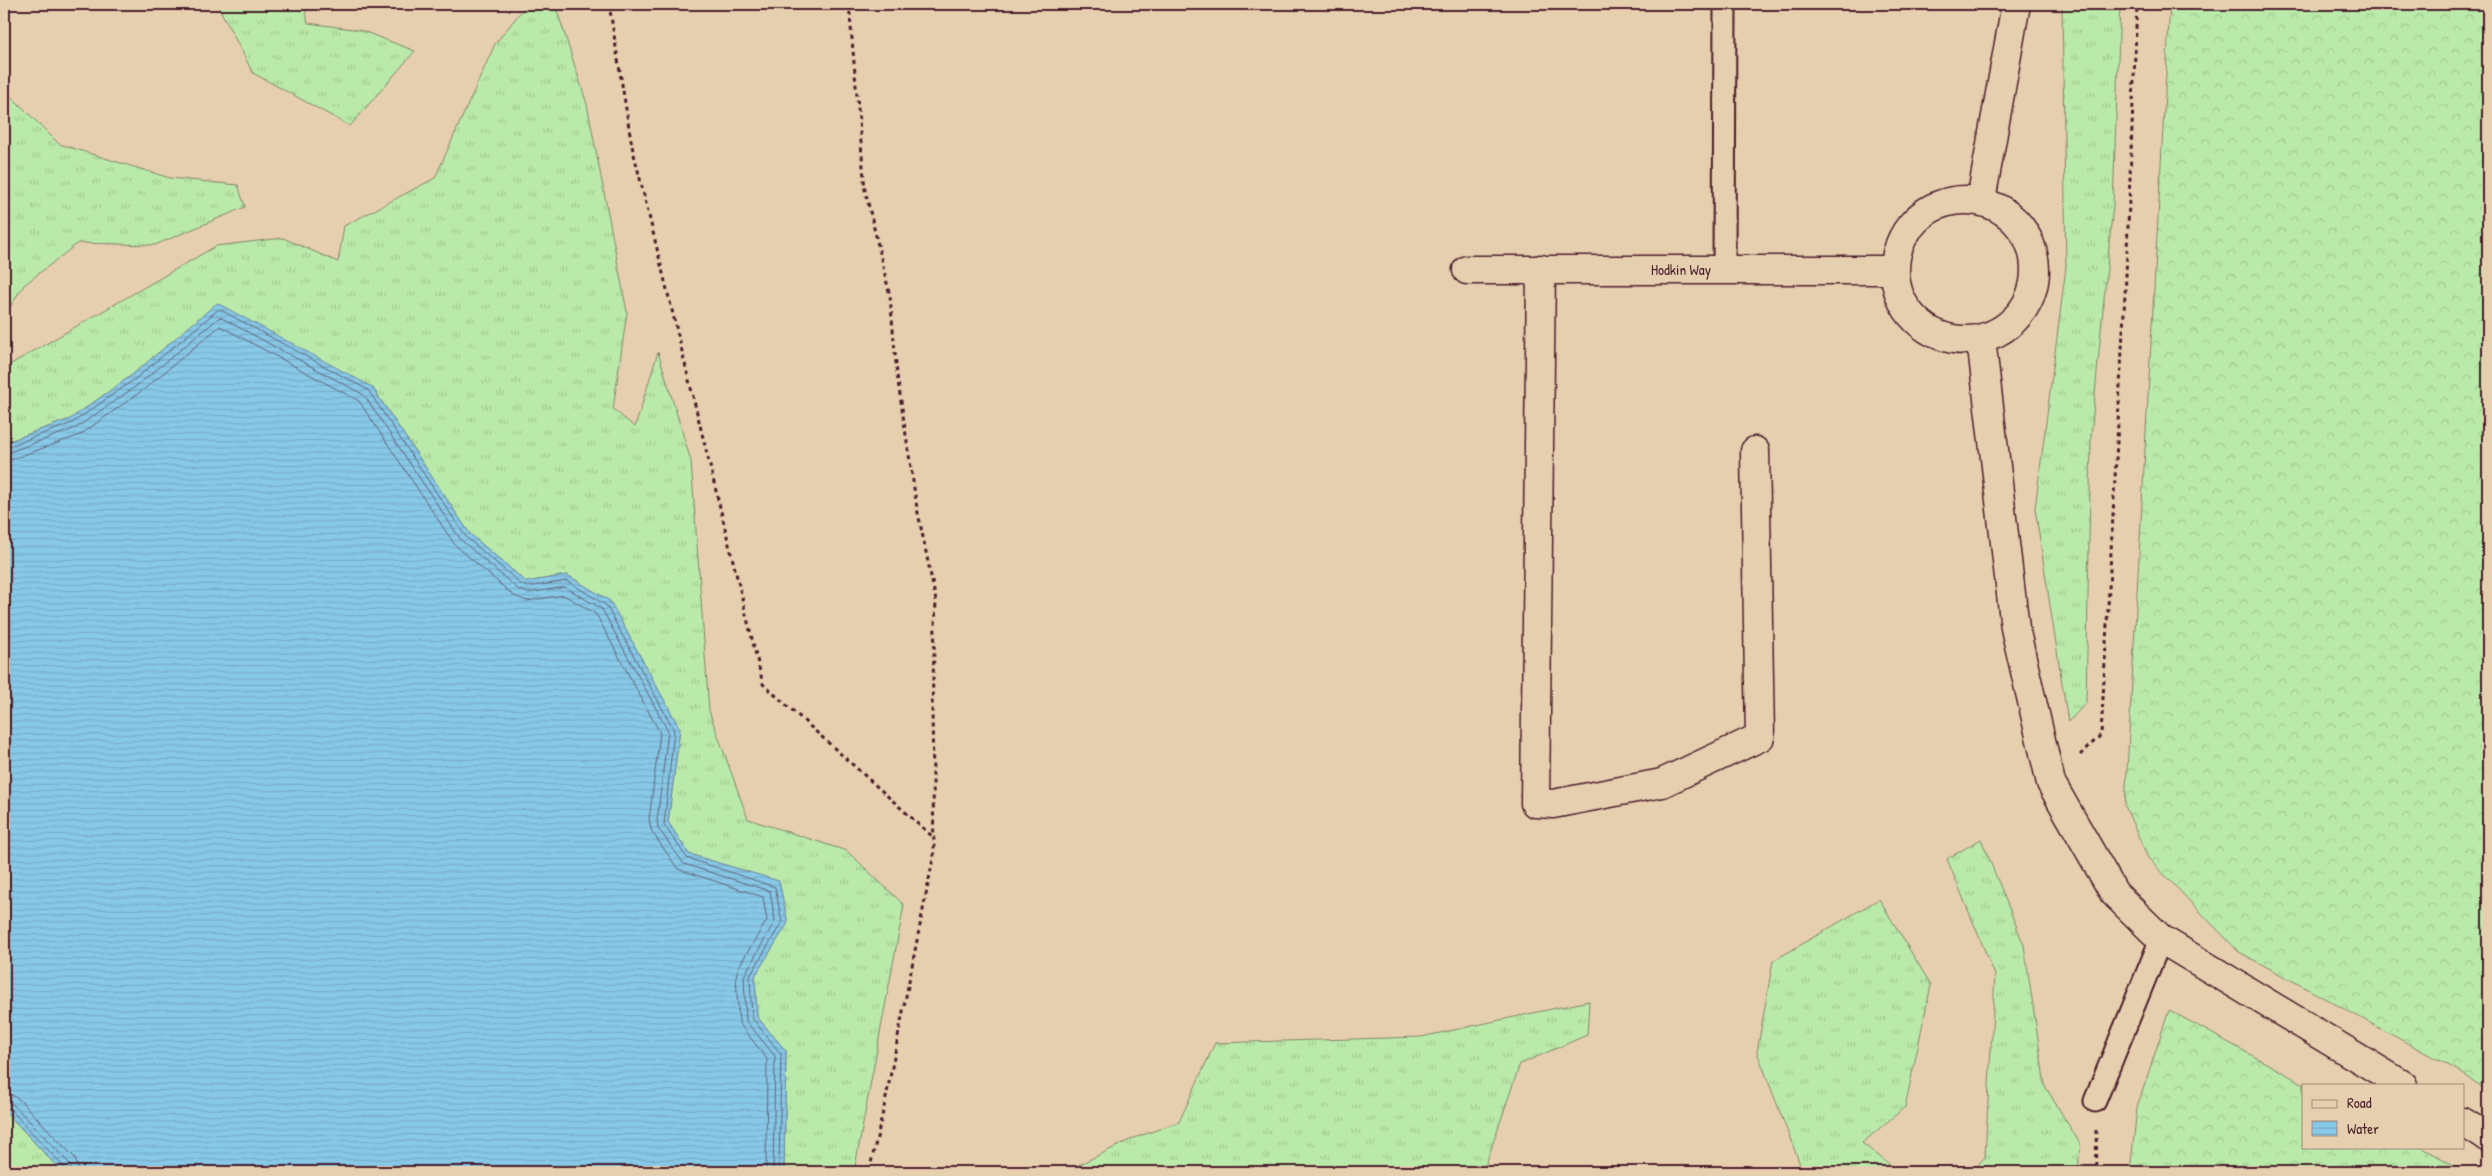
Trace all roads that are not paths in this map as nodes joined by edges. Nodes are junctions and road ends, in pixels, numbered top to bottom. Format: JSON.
{"nodes":[{"id":1,"x":1725,"y":4,"type":"edge"},
{"id":2,"x":2016,"y":4,"type":"edge"},
{"id":3,"x":1981,"y":200,"type":"junction"},
{"id":4,"x":1541,"y":269,"type":"junction"},
{"id":5,"x":1724,"y":269,"type":"junction"},
{"id":6,"x":1467,"y":270,"type":"dead end"},
{"id":7,"x":1894,"y":270,"type":"junction"},
{"id":8,"x":1981,"y":339,"type":"junction"},
{"id":9,"x":1755,"y":451,"type":"dead end"},
{"id":10,"x":2162,"y":939,"type":"junction"},
{"id":11,"x":2401,"y":1084,"type":"edge"},
{"id":12,"x":2095,"y":1102,"type":"road end"},
{"id":13,"x":2464,"y":1123,"type":"edge"},
{"id":14,"x":2488,"y":1138,"type":"edge"}],
"edges":[{"from":1,"to":5,"type":"lane"},
{"from":2,"to":3,"type":"street"},
{"from":3,"to":7,"type":"street"},
{"from":3,"to":8,"type":"street"},
{"from":4,"to":5,"type":"street","name":"Hodkin Way"},
{"from":4,"to":6,"type":"street","name":"Hodkin Way"},
{"from":4,"to":9,"type":"street"},
{"from":5,"to":7,"type":"street","name":"Hodkin Way"},
{"from":7,"to":8,"type":"street"},
{"from":8,"to":10,"type":"street"},
{"from":10,"to":11,"type":"street"},
{"from":10,"to":12,"type":"lane"},
{"from":13,"to":14,"type":"street"}]}
